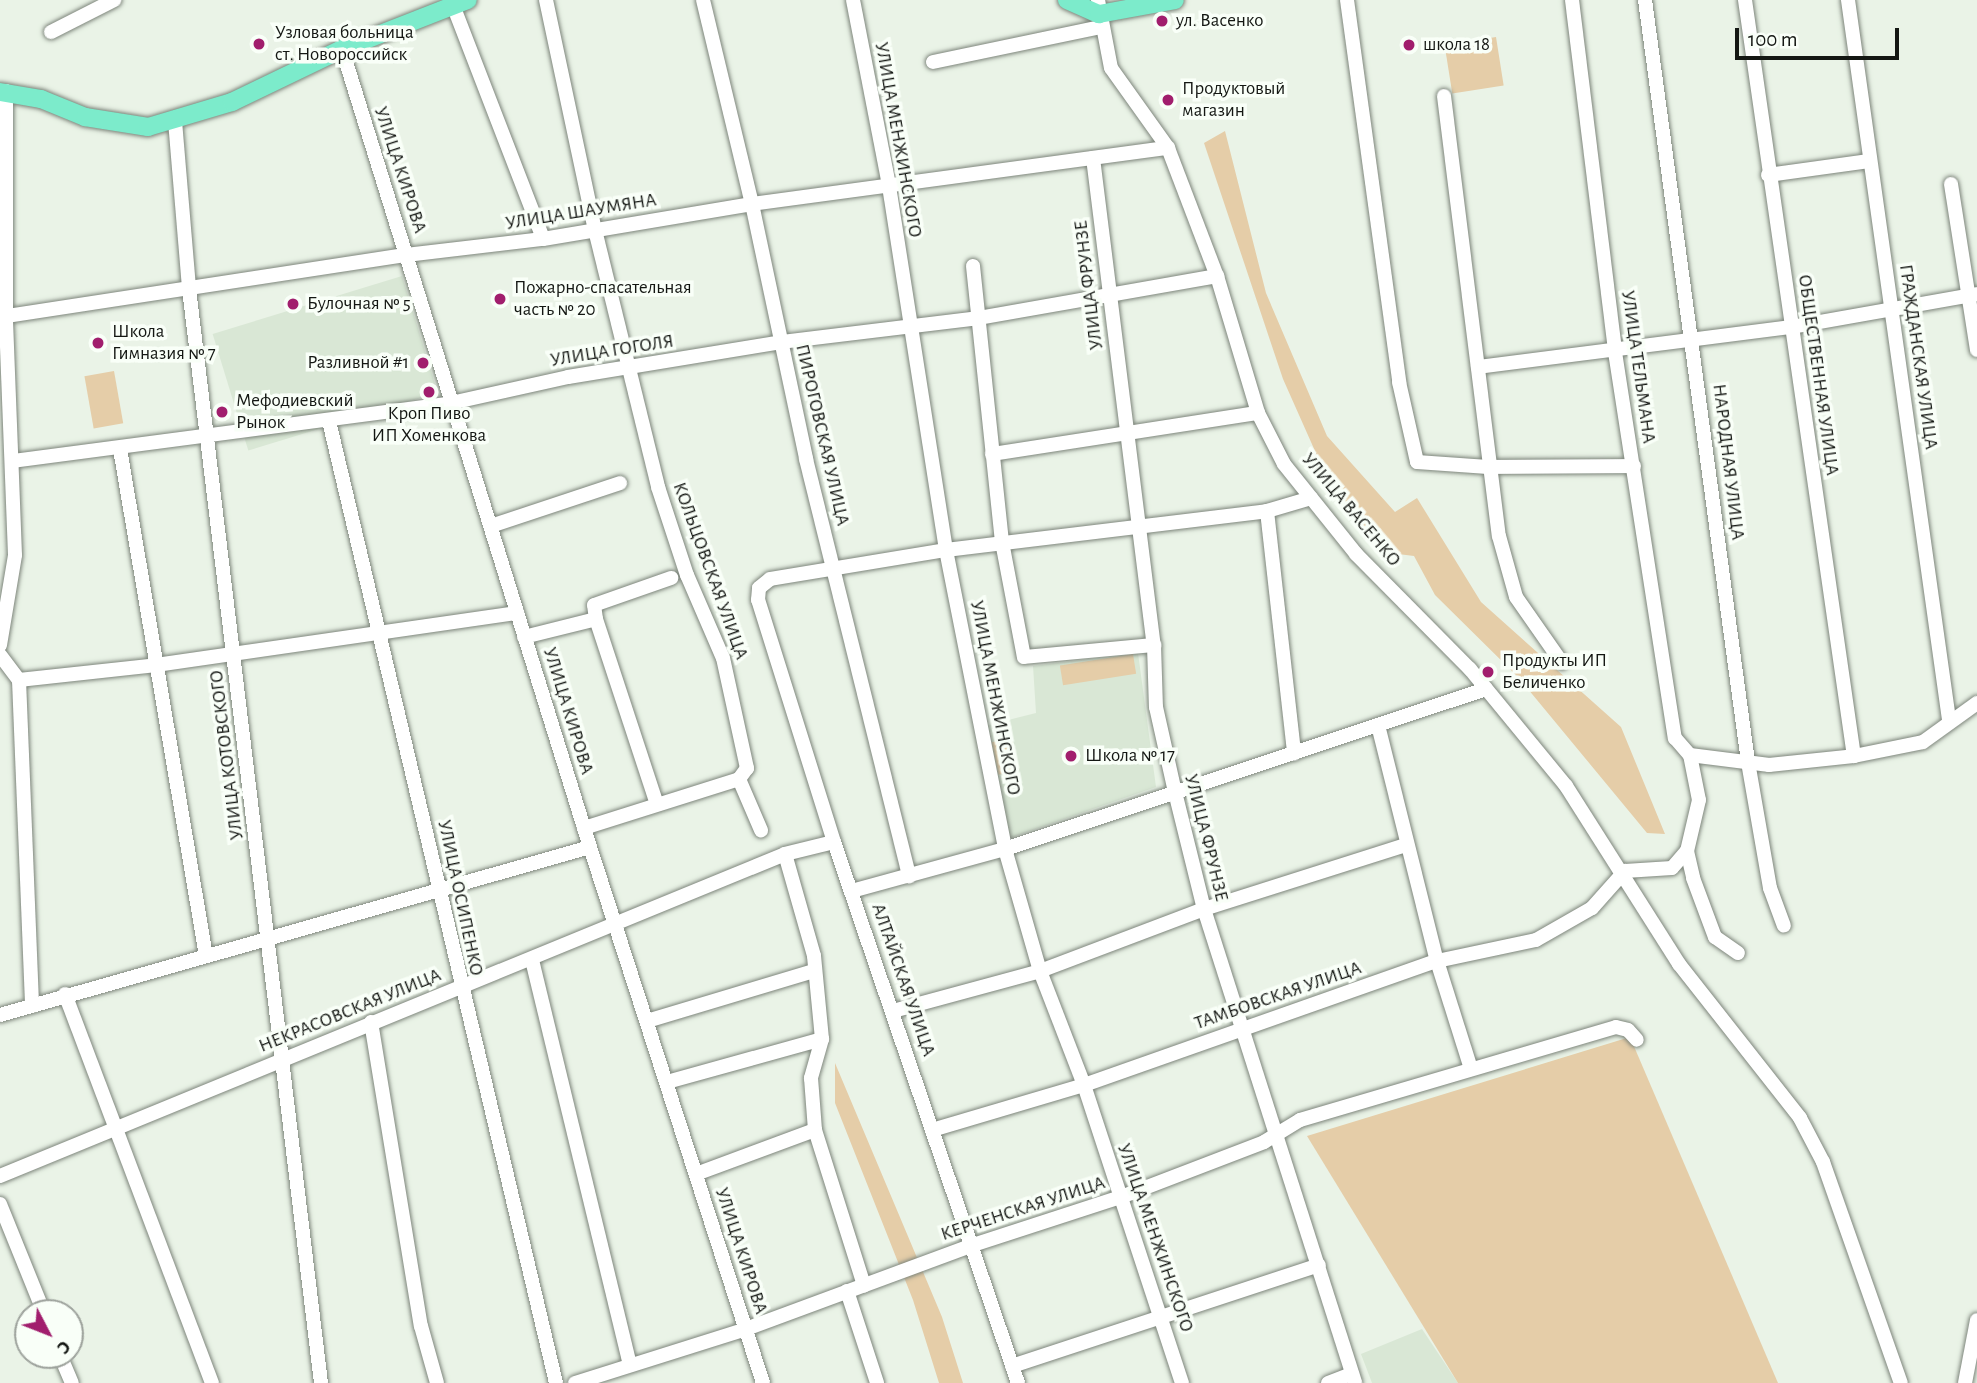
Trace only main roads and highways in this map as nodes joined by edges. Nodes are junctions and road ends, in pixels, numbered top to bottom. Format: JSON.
{"nodes":[{"id":1,"x":1067,"y":0,"type":"edge"},
{"id":2,"x":1175,"y":0,"type":"edge"},
{"id":3,"x":457,"y":2,"type":"edge"},
{"id":4,"x":1099,"y":14,"type":"edge"},
{"id":5,"x":3,"y":92,"type":"edge"}],
"edges":[{"from":1,"to":4,"type":"main road"},
{"from":2,"to":4,"type":"main road"},
{"from":3,"to":5,"type":"main road"}]}
